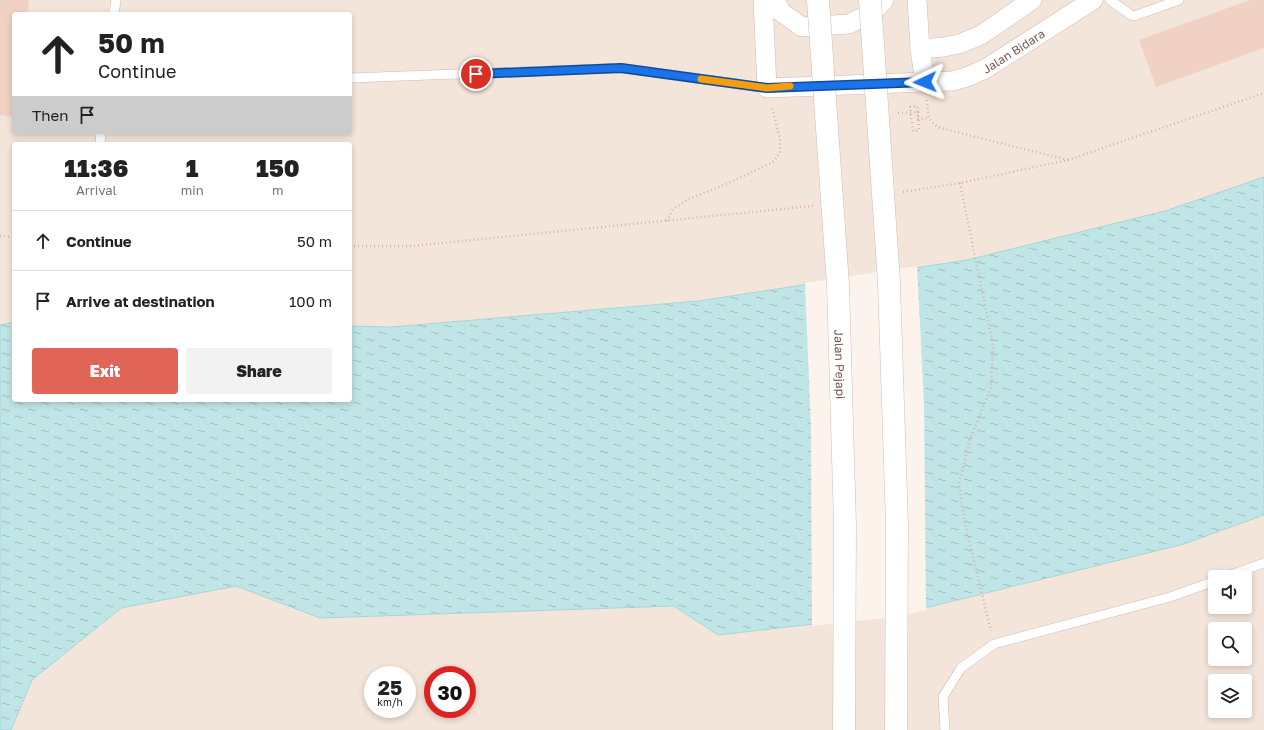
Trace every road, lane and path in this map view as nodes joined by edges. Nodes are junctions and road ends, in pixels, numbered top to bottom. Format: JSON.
{"nodes":[{"id":1,"x":116,"y":0,"type":"edge"},
{"id":2,"x":763,"y":0,"type":"edge"},
{"id":3,"x":775,"y":0,"type":"edge"},
{"id":4,"x":818,"y":0,"type":"edge"},
{"id":5,"x":870,"y":0,"type":"edge"},
{"id":6,"x":884,"y":0,"type":"edge"},
{"id":7,"x":917,"y":0,"type":"edge"},
{"id":8,"x":1032,"y":0,"type":"edge"},
{"id":9,"x":1093,"y":0,"type":"edge"},
{"id":10,"x":1110,"y":0,"type":"edge"},
{"id":11,"x":1178,"y":0,"type":"edge"},
{"id":12,"x":114,"y":12,"type":"edge"},
{"id":13,"x":920,"y":49,"type":"junction"},
{"id":14,"x":352,"y":78,"type":"edge"},
{"id":15,"x":925,"y":82,"type":"junction"},
{"id":16,"x":767,"y":88,"type":"junction"},
{"id":17,"x":1264,"y":93,"type":"edge"},
{"id":18,"x":918,"y":112,"type":"dead end"},
{"id":19,"x":929,"y":118,"type":"junction"},
{"id":20,"x":1068,"y":160,"type":"junction"},
{"id":21,"x":960,"y":183,"type":"junction"},
{"id":22,"x":902,"y":192,"type":"dead end"},
{"id":23,"x":817,"y":205,"type":"dead end"},
{"id":24,"x":667,"y":221,"type":"junction"},
{"id":25,"x":0,"y":236,"type":"edge"},
{"id":26,"x":12,"y":237,"type":"edge"},
{"id":27,"x":352,"y":246,"type":"edge"},
{"id":28,"x":1264,"y":563,"type":"edge"},
{"id":29,"x":1244,"y":570,"type":"edge"},
{"id":30,"x":1208,"y":583,"type":"edge"},
{"id":31,"x":987,"y":614,"type":"dead end"},
{"id":32,"x":844,"y":730,"type":"edge"},
{"id":33,"x":896,"y":730,"type":"edge"},
{"id":34,"x":945,"y":730,"type":"edge"}],
"edges":[{"from":1,"to":12,"type":"lane"},
{"from":2,"to":16,"type":"street"},
{"from":3,"to":6,"type":"street"},
{"from":4,"to":32,"type":"main road","name":"Jalan Pejapi","bridge":true},
{"from":5,"to":33,"type":"main road","bridge":true},
{"from":7,"to":13,"type":"street"},
{"from":8,"to":13,"type":"street"},
{"from":9,"to":15,"type":"street","name":"Jalan Bidara"},
{"from":10,"to":11,"type":"lane"},
{"from":13,"to":15,"type":"street"},
{"from":14,"to":16,"type":"lane"},
{"from":15,"to":16,"type":"street","name":"Jalan Bidara"},
{"from":15,"to":19,"type":"path"},
{"from":16,"to":24,"type":"path"},
{"from":17,"to":20,"type":"path"},
{"from":18,"to":19,"type":"path","bridge":true},
{"from":19,"to":20,"type":"path"},
{"from":20,"to":21,"type":"path"},
{"from":21,"to":22,"type":"path"},
{"from":21,"to":31,"type":"path"},
{"from":23,"to":24,"type":"path"},
{"from":24,"to":27,"type":"path"},
{"from":25,"to":26,"type":"path"},
{"from":28,"to":29,"type":"lane"},
{"from":30,"to":34,"type":"lane"}]}
